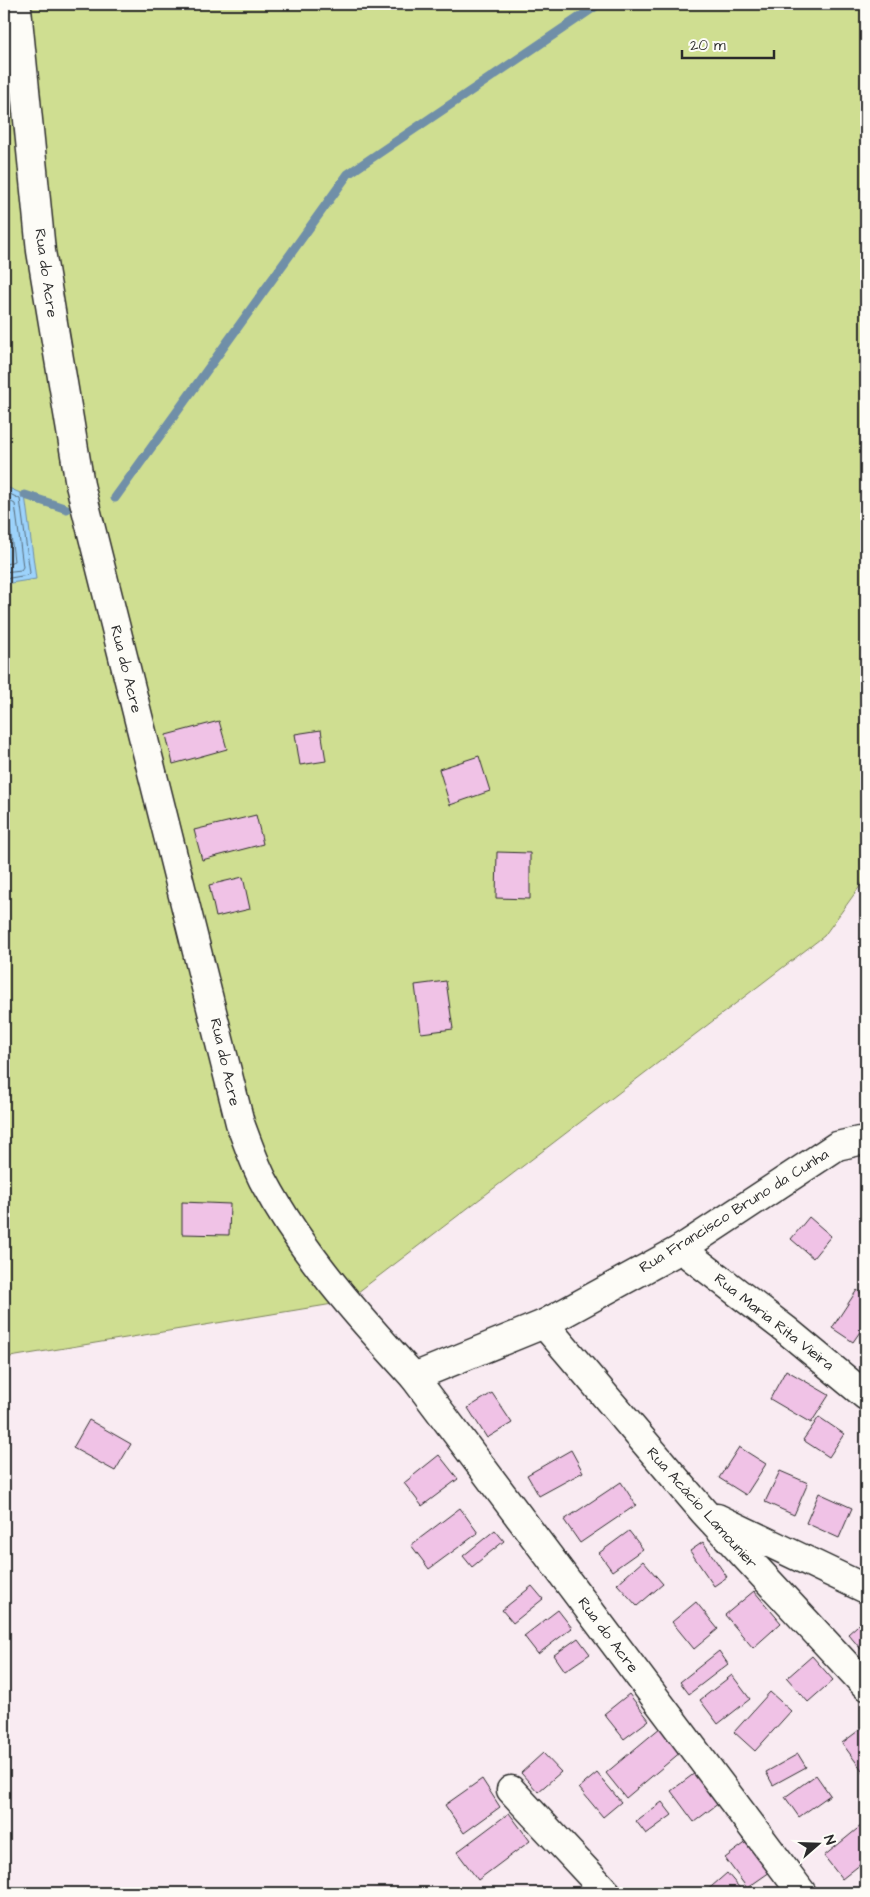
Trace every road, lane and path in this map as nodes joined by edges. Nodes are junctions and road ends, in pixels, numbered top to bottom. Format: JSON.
{"nodes":[{"id":1,"x":14,"y":4,"type":"edge"},
{"id":2,"x":866,"y":1142,"type":"edge"},
{"id":3,"x":681,"y":1248,"type":"junction"},
{"id":4,"x":544,"y":1324,"type":"junction"},
{"id":5,"x":414,"y":1377,"type":"junction"},
{"id":6,"x":866,"y":1396,"type":"edge"},
{"id":7,"x":704,"y":1512,"type":"junction"},
{"id":8,"x":866,"y":1589,"type":"edge"},
{"id":9,"x":866,"y":1686,"type":"edge"},
{"id":10,"x":511,"y":1790,"type":"dead end"},
{"id":11,"x":607,"y":1893,"type":"edge"},
{"id":12,"x":802,"y":1893,"type":"edge"}],
"edges":[{"from":1,"to":5,"type":"street","name":"Rua do Acre"},
{"from":2,"to":3,"type":"street","name":"Rua Francisco Bruno da Cunha"},
{"from":3,"to":4,"type":"street","name":"Rua Francisco Bruno da Cunha"},
{"from":3,"to":6,"type":"street","name":"Rua Maria Rita Vieira"},
{"from":4,"to":5,"type":"street","name":"Rua Francisco Bruno da Cunha"},
{"from":4,"to":7,"type":"street","name":"Rua Acácio Lamounier"},
{"from":5,"to":12,"type":"street","name":"Rua do Acre"},
{"from":7,"to":8,"type":"street"},
{"from":7,"to":9,"type":"street","name":"Rua Acácio Lamounier"},
{"from":10,"to":11,"type":"street"}]}
